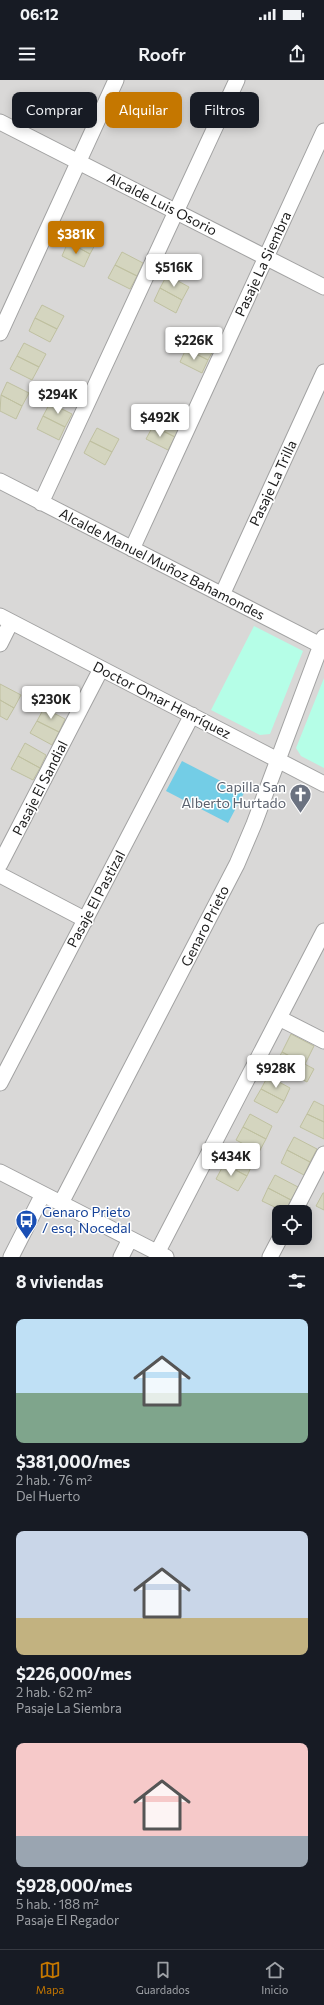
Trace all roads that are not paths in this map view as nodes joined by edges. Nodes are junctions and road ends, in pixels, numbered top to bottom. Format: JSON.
{"nodes":[{"id":1,"x":116,"y":80,"type":"edge"},
{"id":2,"x":237,"y":80,"type":"edge"},
{"id":3,"x":0,"y":122,"type":"edge"},
{"id":4,"x":324,"y":131,"type":"edge"},
{"id":5,"x":78,"y":162,"type":"junction"},
{"id":6,"x":176,"y":212,"type":"junction"},
{"id":7,"x":266,"y":257,"type":"junction"},
{"id":8,"x":324,"y":287,"type":"edge"},
{"id":9,"x":0,"y":333,"type":"edge"},
{"id":10,"x":324,"y":372,"type":"edge"},
{"id":11,"x":0,"y":481,"type":"edge"},
{"id":12,"x":41,"y":503,"type":"junction"},
{"id":13,"x":132,"y":549,"type":"junction"},
{"id":14,"x":222,"y":595,"type":"junction"},
{"id":15,"x":6,"y":619,"type":"edge"},
{"id":16,"x":323,"y":643,"type":"edge"},
{"id":17,"x":0,"y":644,"type":"edge"},
{"id":18,"x":101,"y":668,"type":"junction"},
{"id":19,"x":192,"y":716,"type":"junction"},
{"id":20,"x":278,"y":760,"type":"junction"},
{"id":21,"x":324,"y":784,"type":"edge"},
{"id":22,"x":0,"y":864,"type":"edge"},
{"id":23,"x":0,"y":875,"type":"edge"},
{"id":24,"x":86,"y":920,"type":"junction"},
{"id":25,"x":324,"y":931,"type":"edge"},
{"id":26,"x":279,"y":1018,"type":"junction"},
{"id":27,"x":324,"y":1041,"type":"edge"},
{"id":28,"x":0,"y":1083,"type":"edge"},
{"id":29,"x":324,"y":1154,"type":"edge"},
{"id":30,"x":0,"y":1172,"type":"edge"},
{"id":31,"x":43,"y":1194,"type":"junction"},
{"id":32,"x":61,"y":1203,"type":"junction"},
{"id":33,"x":298,"y":1205,"type":"edge"},
{"id":34,"x":130,"y":1239,"type":"junction"},
{"id":35,"x":276,"y":1245,"type":"edge"},
{"id":36,"x":162,"y":1255,"type":"edge"},
{"id":37,"x":11,"y":1257,"type":"edge"},
{"id":38,"x":121,"y":1257,"type":"edge"},
{"id":39,"x":270,"y":1257,"type":"edge"}],
"edges":[{"from":1,"to":5,"type":"street"},
{"from":2,"to":6,"type":"street"},
{"from":3,"to":5,"type":"street","name":"Alcalde Luis Osorio"},
{"from":4,"to":7,"type":"street","name":"Pasaje La Siembra"},
{"from":5,"to":6,"type":"street","name":"Alcalde Luis Osorio"},
{"from":5,"to":9,"type":"street"},
{"from":6,"to":7,"type":"street","name":"Alcalde Luis Osorio"},
{"from":6,"to":12,"type":"street"},
{"from":7,"to":8,"type":"street","name":"Alcalde Luis Osorio"},
{"from":7,"to":13,"type":"street","name":"Pasaje La Siembra"},
{"from":10,"to":14,"type":"street","name":"Pasaje La Trilla"},
{"from":11,"to":12,"type":"street","name":"Alcalde Manuel Muñoz Bahamondes"},
{"from":12,"to":13,"type":"street","name":"Alcalde Manuel Muñoz Bahamondes"},
{"from":13,"to":14,"type":"street","name":"Alcalde Manuel Muñoz Bahamondes"},
{"from":14,"to":16,"type":"street","name":"Alcalde Manuel Muñoz Bahamondes"},
{"from":15,"to":17,"type":"street"},
{"from":15,"to":18,"type":"street","name":"Doctor Omar Henríquez"},
{"from":16,"to":20,"type":"street","name":"Genaro Prieto"},
{"from":18,"to":19,"type":"street","name":"Doctor Omar Henríquez"},
{"from":18,"to":22,"type":"street","name":"Pasaje El Sandial"},
{"from":19,"to":20,"type":"street","name":"Doctor Omar Henríquez"},
{"from":19,"to":24,"type":"street","name":"Pasaje El Pastizal"},
{"from":20,"to":21,"type":"street","name":"Doctor Omar Henríquez"},
{"from":20,"to":32,"type":"street","name":"Genaro Prieto"},
{"from":23,"to":24,"type":"street"},
{"from":24,"to":28,"type":"street","name":"Pasaje El Pastizal"},
{"from":25,"to":26,"type":"street"},
{"from":26,"to":27,"type":"street"},
{"from":26,"to":36,"type":"street"},
{"from":29,"to":33,"type":"street"},
{"from":30,"to":31,"type":"street"},
{"from":31,"to":32,"type":"street"},
{"from":31,"to":37,"type":"street"},
{"from":32,"to":34,"type":"street"},
{"from":34,"to":36,"type":"street"},
{"from":34,"to":38,"type":"street"},
{"from":35,"to":39,"type":"street"}]}
